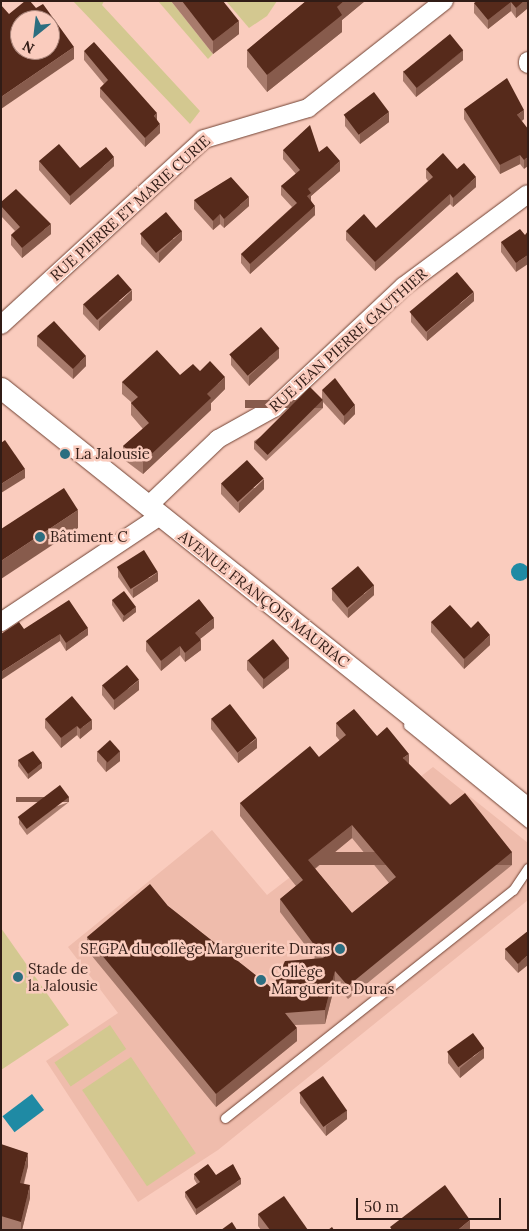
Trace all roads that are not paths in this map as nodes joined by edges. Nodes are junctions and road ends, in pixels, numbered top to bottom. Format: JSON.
{"nodes":[{"id":1,"x":444,"y":1,"type":"edge"},
{"id":2,"x":528,"y":194,"type":"edge"},
{"id":3,"x":1,"y":325,"type":"edge"},
{"id":4,"x":1,"y":388,"type":"edge"},
{"id":5,"x":154,"y":511,"type":"junction"},
{"id":6,"x":1,"y":622,"type":"edge"},
{"id":7,"x":370,"y":681,"type":"junction"},
{"id":8,"x":528,"y":809,"type":"edge"},
{"id":9,"x":528,"y":823,"type":"edge"},
{"id":10,"x":528,"y":868,"type":"edge"},
{"id":11,"x":225,"y":1118,"type":"dead end"}],
"edges":[{"from":1,"to":3,"type":"street","name":"RUE PIERRE ET MARIE CURIE"},
{"from":2,"to":5,"type":"street","name":"RUE JEAN PIERRE GAUTHIER"},
{"from":4,"to":5,"type":"street","name":"AVENUE FRANÇOIS MAURIAC"},
{"from":5,"to":6,"type":"street","name":"RUE JEAN PIERRE GAUTHIER"},
{"from":5,"to":7,"type":"street","name":"AVENUE FRANÇOIS MAURIAC"},
{"from":7,"to":8,"type":"street","name":"AVENUE FRANÇOIS MAURIAC"},
{"from":7,"to":9,"type":"lane"},
{"from":10,"to":11,"type":"lane"}]}
